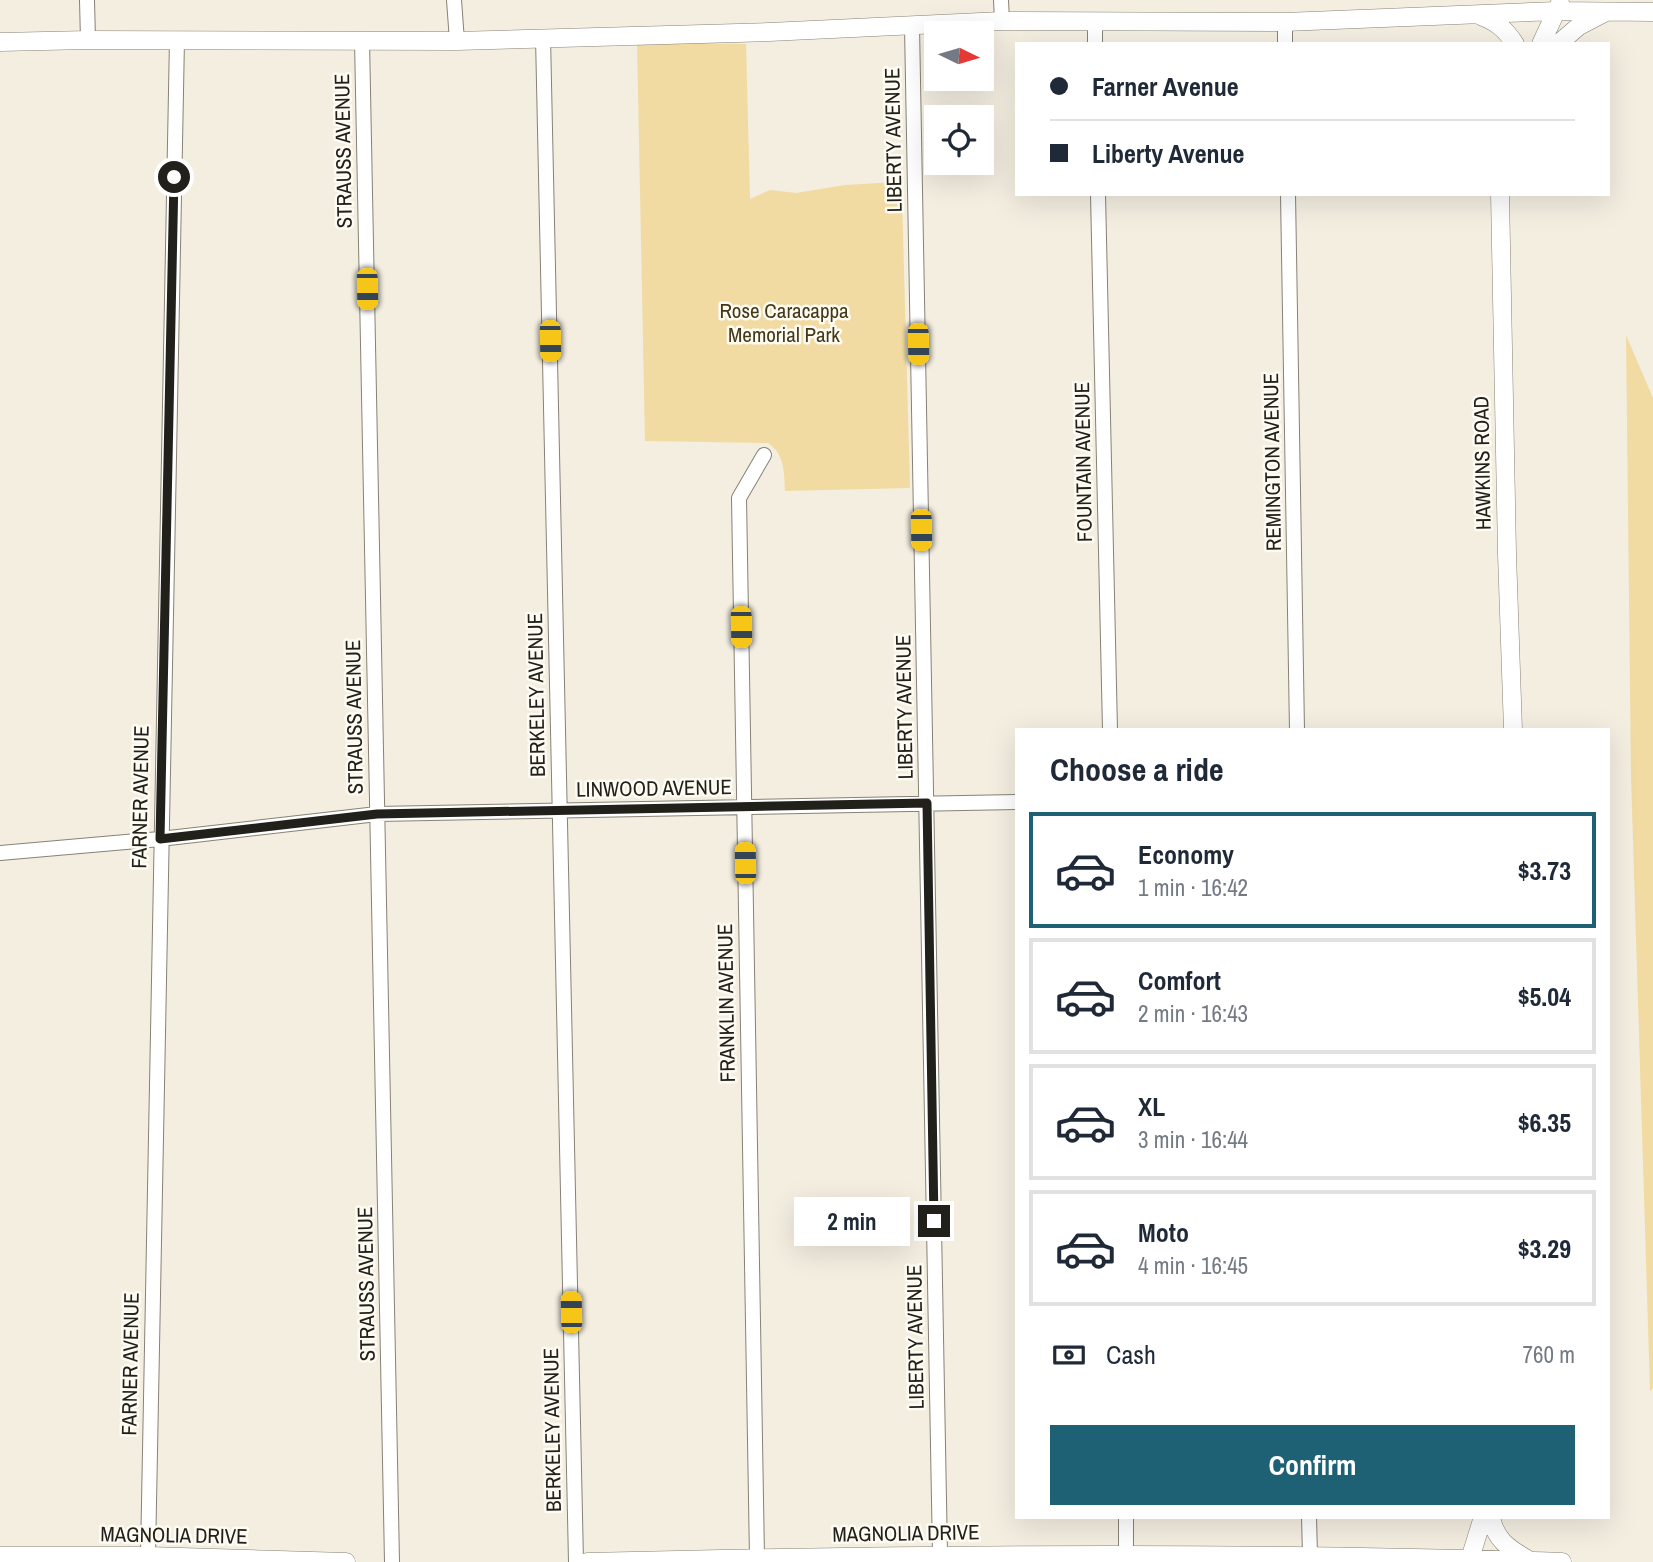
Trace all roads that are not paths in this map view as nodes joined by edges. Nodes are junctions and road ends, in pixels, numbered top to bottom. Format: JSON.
{"nodes":[{"id":1,"x":88,"y":0,"type":"edge"},
{"id":2,"x":454,"y":0,"type":"edge"},
{"id":3,"x":1002,"y":0,"type":"edge"},
{"id":4,"x":1591,"y":0,"type":"edge"},
{"id":5,"x":1559,"y":6,"type":"edge"},
{"id":6,"x":1606,"y":12,"type":"junction"},
{"id":7,"x":1653,"y":12,"type":"edge"},
{"id":8,"x":1478,"y":15,"type":"junction"},
{"id":9,"x":1002,"y":21,"type":"junction"},
{"id":10,"x":1095,"y":21,"type":"junction"},
{"id":11,"x":1285,"y":22,"type":"junction"},
{"id":12,"x":912,"y":26,"type":"junction"},
{"id":13,"x":543,"y":37,"type":"junction"},
{"id":14,"x":88,"y":40,"type":"junction"},
{"id":15,"x":177,"y":40,"type":"junction"},
{"id":16,"x":362,"y":40,"type":"junction"},
{"id":17,"x":457,"y":41,"type":"junction"},
{"id":18,"x":0,"y":42,"type":"edge"},
{"id":19,"x":1095,"y":42,"type":"edge"},
{"id":20,"x":1285,"y":42,"type":"edge"},
{"id":21,"x":1514,"y":42,"type":"edge"},
{"id":22,"x":1542,"y":42,"type":"edge"},
{"id":23,"x":1560,"y":42,"type":"edge"},
{"id":24,"x":1098,"y":196,"type":"edge"},
{"id":25,"x":1288,"y":196,"type":"edge"},
{"id":26,"x":1500,"y":196,"type":"edge"},
{"id":27,"x":764,"y":455,"type":"dead end"},
{"id":28,"x":1110,"y":728,"type":"edge"},
{"id":29,"x":1297,"y":728,"type":"edge"},
{"id":30,"x":1513,"y":728,"type":"edge"},
{"id":31,"x":1015,"y":802,"type":"edge"},
{"id":32,"x":927,"y":803,"type":"junction"},
{"id":33,"x":744,"y":807,"type":"junction"},
{"id":34,"x":560,"y":811,"type":"junction"},
{"id":35,"x":377,"y":814,"type":"junction"},
{"id":36,"x":160,"y":839,"type":"junction"},
{"id":37,"x":0,"y":853,"type":"edge"},
{"id":38,"x":1126,"y":1519,"type":"edge"},
{"id":39,"x":1310,"y":1519,"type":"edge"},
{"id":40,"x":1482,"y":1519,"type":"edge"},
{"id":41,"x":1492,"y":1519,"type":"edge"},
{"id":42,"x":940,"y":1555,"type":"junction"},
{"id":43,"x":1310,"y":1555,"type":"junction"},
{"id":44,"x":0,"y":1556,"type":"edge"},
{"id":45,"x":148,"y":1556,"type":"junction"},
{"id":46,"x":1126,"y":1556,"type":"junction"},
{"id":47,"x":757,"y":1558,"type":"junction"},
{"id":48,"x":1470,"y":1560,"type":"edge"},
{"id":49,"x":1530,"y":1561,"type":"edge"},
{"id":50,"x":346,"y":1562,"type":"edge"},
{"id":51,"x":392,"y":1562,"type":"edge"},
{"id":52,"x":576,"y":1562,"type":"edge"},
{"id":53,"x":587,"y":1562,"type":"edge"},
{"id":54,"x":1562,"y":1562,"type":"edge"}],
"edges":[{"from":1,"to":14,"type":"street"},
{"from":2,"to":17,"type":"street"},
{"from":3,"to":9,"type":"street"},
{"from":4,"to":6,"type":"street"},
{"from":5,"to":6,"type":"street"},
{"from":5,"to":8,"type":"street"},
{"from":5,"to":22,"type":"street"},
{"from":6,"to":7,"type":"street"},
{"from":6,"to":23,"type":"street"},
{"from":8,"to":11,"type":"street"},
{"from":8,"to":21,"type":"street"},
{"from":9,"to":10,"type":"street"},
{"from":9,"to":12,"type":"street"},
{"from":10,"to":11,"type":"street"},
{"from":10,"to":19,"type":"street"},
{"from":11,"to":20,"type":"street"},
{"from":12,"to":13,"type":"street"},
{"from":12,"to":32,"type":"street","name":"LIBERTY AVENUE"},
{"from":13,"to":17,"type":"street"},
{"from":13,"to":34,"type":"street","name":"BERKELEY AVENUE"},
{"from":14,"to":15,"type":"street"},
{"from":14,"to":18,"type":"street"},
{"from":15,"to":16,"type":"street"},
{"from":15,"to":36,"type":"street","name":"FARNER AVENUE"},
{"from":16,"to":17,"type":"street"},
{"from":16,"to":35,"type":"street","name":"STRAUSS AVENUE"},
{"from":24,"to":28,"type":"street","name":"FOUNTAIN AVENUE"},
{"from":25,"to":29,"type":"street","name":"REMINGTON AVENUE"},
{"from":26,"to":30,"type":"street","name":"HAWKINS ROAD"},
{"from":27,"to":33,"type":"street","name":"FRANKLIN AVENUE"},
{"from":31,"to":32,"type":"street","name":"LINWOOD AVENUE"},
{"from":32,"to":33,"type":"street","name":"LINWOOD AVENUE"},
{"from":32,"to":42,"type":"street","name":"LIBERTY AVENUE"},
{"from":33,"to":34,"type":"street","name":"LINWOOD AVENUE"},
{"from":33,"to":47,"type":"street","name":"FRANKLIN AVENUE"},
{"from":34,"to":35,"type":"street","name":"LINWOOD AVENUE"},
{"from":34,"to":52,"type":"street","name":"BERKELEY AVENUE"},
{"from":35,"to":36,"type":"street","name":"LINWOOD AVENUE"},
{"from":35,"to":51,"type":"street","name":"STRAUSS AVENUE"},
{"from":36,"to":37,"type":"street","name":"LINWOOD AVENUE"},
{"from":36,"to":45,"type":"street","name":"FARNER AVENUE"},
{"from":38,"to":46,"type":"street"},
{"from":39,"to":43,"type":"street"},
{"from":40,"to":48,"type":"street"},
{"from":41,"to":49,"type":"street"},
{"from":42,"to":46,"type":"street","name":"MAGNOLIA DRIVE"},
{"from":42,"to":47,"type":"street","name":"MAGNOLIA DRIVE"},
{"from":43,"to":46,"type":"street","name":"MAGNOLIA DRIVE"},
{"from":43,"to":48,"type":"street","name":"MAGNOLIA DRIVE"},
{"from":44,"to":45,"type":"street","name":"MAGNOLIA DRIVE"},
{"from":45,"to":50,"type":"street","name":"MAGNOLIA DRIVE"},
{"from":47,"to":53,"type":"street","name":"MAGNOLIA DRIVE"},
{"from":48,"to":49,"type":"street","name":"MAGNOLIA DRIVE"},
{"from":49,"to":54,"type":"street","name":"MAGNOLIA DRIVE"}]}
